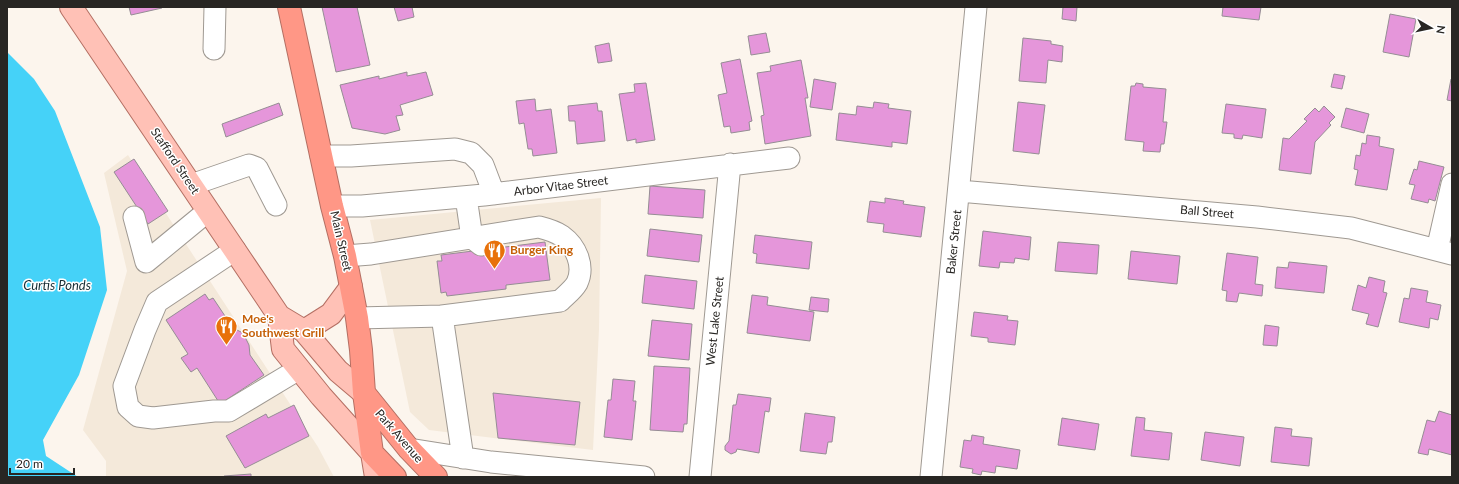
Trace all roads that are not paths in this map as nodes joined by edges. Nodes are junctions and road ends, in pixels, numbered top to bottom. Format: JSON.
{"nodes":[{"id":1,"x":71,"y":7,"type":"edge"},
{"id":2,"x":216,"y":7,"type":"edge"},
{"id":3,"x":288,"y":7,"type":"edge"},
{"id":4,"x":976,"y":7,"type":"edge"},
{"id":5,"x":214,"y":49,"type":"dead end"},
{"id":6,"x":321,"y":156,"type":"junction"},
{"id":7,"x":789,"y":158,"type":"dead end"},
{"id":8,"x":730,"y":164,"type":"junction"},
{"id":9,"x":1452,"y":184,"type":"edge"},
{"id":10,"x":191,"y":185,"type":"junction"},
{"id":11,"x":959,"y":191,"type":"junction"},
{"id":12,"x":494,"y":194,"type":"junction"},
{"id":13,"x":466,"y":197,"type":"junction"},
{"id":14,"x":276,"y":205,"type":"dead end"},
{"id":15,"x":332,"y":206,"type":"junction"},
{"id":16,"x":208,"y":211,"type":"junction"},
{"id":17,"x":134,"y":217,"type":"dead end"},
{"id":18,"x":472,"y":238,"type":"junction"},
{"id":19,"x":235,"y":250,"type":"junction"},
{"id":20,"x":1444,"y":252,"type":"edge"},
{"id":21,"x":345,"y":256,"type":"junction"},
{"id":22,"x":351,"y":287,"type":"junction"},
{"id":23,"x":279,"y":316,"type":"junction"},
{"id":24,"x":442,"y":316,"type":"junction"},
{"id":25,"x":357,"y":318,"type":"junction"},
{"id":26,"x":304,"y":331,"type":"junction"},
{"id":27,"x":299,"y":369,"type":"junction"},
{"id":28,"x":364,"y":393,"type":"junction"},
{"id":29,"x":409,"y":449,"type":"junction"},
{"id":30,"x":372,"y":453,"type":"junction"},
{"id":31,"x":463,"y":458,"type":"junction"},
{"id":32,"x":376,"y":477,"type":"edge"},
{"id":33,"x":395,"y":477,"type":"edge"},
{"id":34,"x":436,"y":477,"type":"edge"},
{"id":35,"x":644,"y":477,"type":"edge"},
{"id":36,"x":700,"y":477,"type":"edge"},
{"id":37,"x":931,"y":477,"type":"edge"}],
"edges":[{"from":1,"to":10,"type":"main road","name":"Stafford Street"},
{"from":2,"to":5,"type":"street"},
{"from":3,"to":6,"type":"highway","name":"Main Street"},
{"from":4,"to":11,"type":"street","name":"Baker Street"},
{"from":6,"to":12,"type":"street"},
{"from":6,"to":15,"type":"highway","name":"Main Street"},
{"from":7,"to":8,"type":"street","name":"Arbor Vitae Street"},
{"from":8,"to":12,"type":"street","name":"Arbor Vitae Street"},
{"from":8,"to":36,"type":"street","name":"West Lake Street"},
{"from":9,"to":20,"type":"street"},
{"from":10,"to":14,"type":"street"},
{"from":10,"to":16,"type":"main road","name":"Stafford Street"},
{"from":11,"to":20,"type":"street","name":"Ball Street"},
{"from":11,"to":37,"type":"street","name":"Baker Street"},
{"from":12,"to":13,"type":"street","name":"Arbor Vitae Street"},
{"from":13,"to":15,"type":"street","name":"Arbor Vitae Street"},
{"from":13,"to":18,"type":"street"},
{"from":15,"to":21,"type":"highway","name":"Main Street"},
{"from":16,"to":17,"type":"street"},
{"from":16,"to":19,"type":"main road","name":"Stafford Street"},
{"from":18,"to":21,"type":"street"},
{"from":18,"to":24,"type":"street"},
{"from":19,"to":23,"type":"main road","name":"Stafford Street"},
{"from":19,"to":27,"type":"street"},
{"from":21,"to":22,"type":"highway","name":"Main Street"},
{"from":22,"to":25,"type":"highway","name":"Main Street"},
{"from":22,"to":26,"type":"main road"},
{"from":23,"to":26,"type":"main road","name":"Stafford Street"},
{"from":23,"to":27,"type":"main road","name":"Stafford Street"},
{"from":24,"to":25,"type":"street"},
{"from":24,"to":31,"type":"street"},
{"from":25,"to":28,"type":"highway","name":"Main Street"},
{"from":26,"to":28,"type":"main road","name":"Stafford Street"},
{"from":27,"to":30,"type":"main road","name":"Stafford Street"},
{"from":28,"to":29,"type":"highway","name":"Park Avenue"},
{"from":28,"to":30,"type":"highway","name":"Main Street"},
{"from":29,"to":31,"type":"street"},
{"from":29,"to":34,"type":"highway","name":"Park Avenue"},
{"from":30,"to":32,"type":"main road","name":"Main Street"},
{"from":30,"to":33,"type":"highway"},
{"from":31,"to":35,"type":"street"}]}
